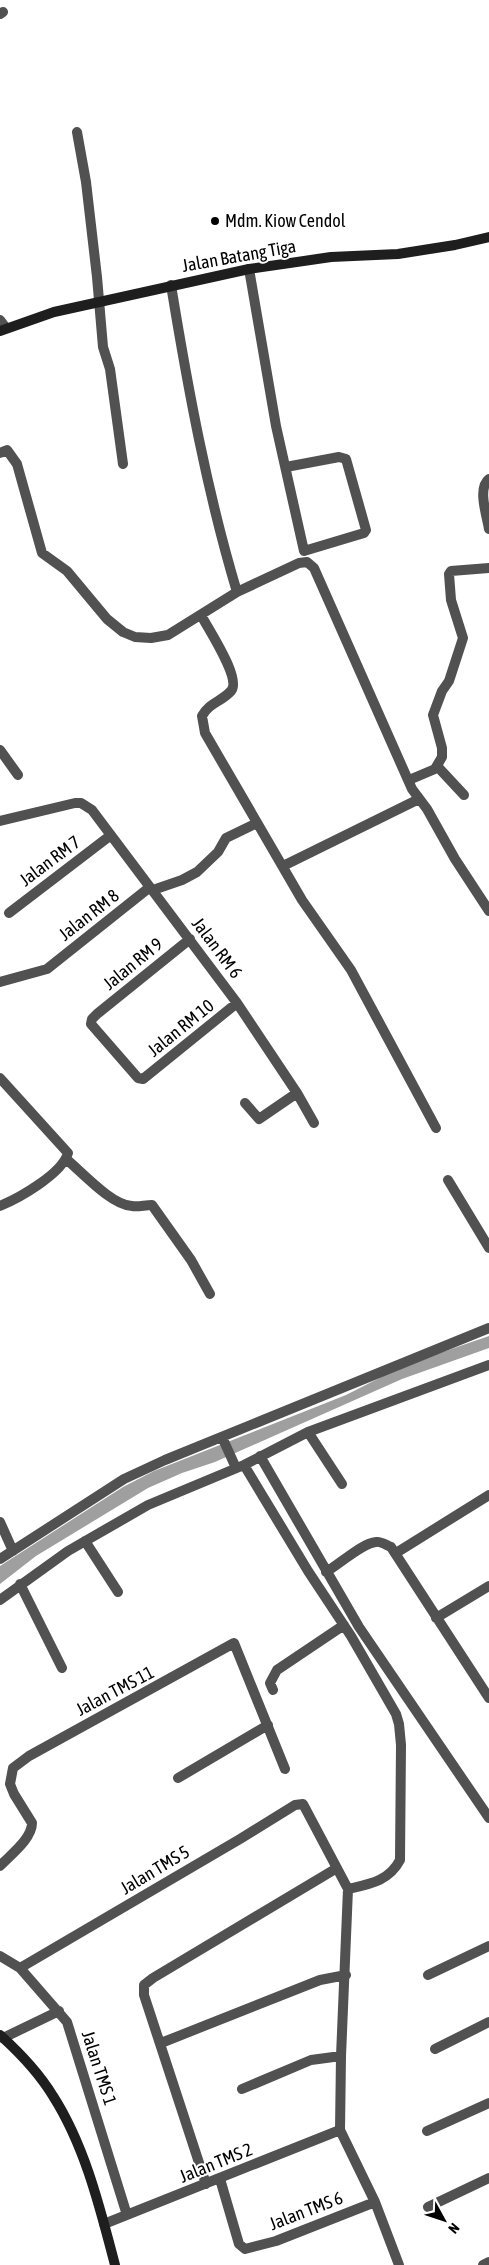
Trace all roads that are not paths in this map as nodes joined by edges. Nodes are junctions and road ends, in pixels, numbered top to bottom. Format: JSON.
{"nodes":[{"id":1,"x":77,"y":132,"type":"dead end"},
{"id":2,"x":488,"y":234,"type":"edge"},
{"id":3,"x":248,"y":269,"type":"junction"},
{"id":4,"x":171,"y":286,"type":"junction"},
{"id":5,"x":99,"y":302,"type":"junction"},
{"id":6,"x":2,"y":326,"type":"edge"},
{"id":7,"x":0,"y":453,"type":"edge"},
{"id":8,"x":123,"y":464,"type":"dead end"},
{"id":9,"x":286,"y":467,"type":"junction"},
{"id":10,"x":489,"y":479,"type":"edge"},
{"id":11,"x":489,"y":529,"type":"edge"},
{"id":12,"x":304,"y":551,"type":"junction"},
{"id":13,"x":307,"y":562,"type":"junction"},
{"id":14,"x":489,"y":568,"type":"edge"},
{"id":15,"x":237,"y":592,"type":"junction"},
{"id":16,"x":201,"y":615,"type":"junction"},
{"id":17,"x":0,"y":750,"type":"edge"},
{"id":18,"x":437,"y":766,"type":"junction"},
{"id":19,"x":18,"y":776,"type":"dead end"},
{"id":20,"x":409,"y":780,"type":"junction"},
{"id":21,"x":464,"y":795,"type":"dead end"},
{"id":22,"x":419,"y":799,"type":"junction"},
{"id":23,"x":0,"y":821,"type":"edge"},
{"id":24,"x":257,"y":823,"type":"junction"},
{"id":25,"x":112,"y":835,"type":"junction"},
{"id":26,"x":283,"y":866,"type":"junction"},
{"id":27,"x":152,"y":888,"type":"junction"},
{"id":28,"x":489,"y":911,"type":"edge"},
{"id":29,"x":9,"y":912,"type":"dead end"},
{"id":30,"x":190,"y":940,"type":"junction"},
{"id":31,"x":0,"y":982,"type":"edge"},
{"id":32,"x":238,"y":1003,"type":"junction"},
{"id":33,"x":0,"y":1078,"type":"edge"},
{"id":34,"x":146,"y":1078,"type":"joint"},
{"id":35,"x":297,"y":1093,"type":"junction"},
{"id":36,"x":245,"y":1103,"type":"dead end"},
{"id":37,"x":314,"y":1123,"type":"dead end"},
{"id":38,"x":436,"y":1128,"type":"dead end"},
{"id":39,"x":66,"y":1159,"type":"junction"},
{"id":40,"x":448,"y":1180,"type":"dead end"},
{"id":41,"x":0,"y":1206,"type":"edge"},
{"id":42,"x":489,"y":1248,"type":"edge"},
{"id":43,"x":210,"y":1294,"type":"dead end"},
{"id":44,"x":489,"y":1328,"type":"edge"},
{"id":45,"x":489,"y":1365,"type":"edge"},
{"id":46,"x":308,"y":1432,"type":"junction"},
{"id":47,"x":223,"y":1439,"type":"junction"},
{"id":48,"x":260,"y":1456,"type":"junction"},
{"id":49,"x":238,"y":1466,"type":"junction"},
{"id":50,"x":342,"y":1484,"type":"dead end"},
{"id":51,"x":489,"y":1495,"type":"edge"},
{"id":52,"x":0,"y":1522,"type":"edge"},
{"id":53,"x":85,"y":1541,"type":"junction"},
{"id":54,"x":12,"y":1550,"type":"junction"},
{"id":55,"x":396,"y":1553,"type":"junction"},
{"id":56,"x":0,"y":1559,"type":"edge"},
{"id":57,"x":326,"y":1572,"type":"junction"},
{"id":58,"x":20,"y":1584,"type":"junction"},
{"id":59,"x":489,"y":1586,"type":"edge"},
{"id":60,"x":118,"y":1592,"type":"dead end"},
{"id":61,"x":0,"y":1600,"type":"edge"},
{"id":62,"x":436,"y":1618,"type":"junction"},
{"id":63,"x":344,"y":1625,"type":"junction"},
{"id":64,"x":375,"y":1650,"type":"junction"},
{"id":65,"x":364,"y":1658,"type":"junction"},
{"id":66,"x":62,"y":1668,"type":"dead end"},
{"id":67,"x":273,"y":1690,"type":"dead end"},
{"id":68,"x":489,"y":1698,"type":"edge"},
{"id":69,"x":268,"y":1725,"type":"junction"},
{"id":70,"x":285,"y":1769,"type":"dead end"},
{"id":71,"x":178,"y":1778,"type":"dead end"},
{"id":72,"x":489,"y":1818,"type":"edge"},
{"id":73,"x":0,"y":1866,"type":"edge"},
{"id":74,"x":337,"y":1868,"type":"junction"},
{"id":75,"x":348,"y":1889,"type":"junction"},
{"id":76,"x":489,"y":1946,"type":"edge"},
{"id":77,"x":0,"y":1956,"type":"edge"},
{"id":78,"x":20,"y":1968,"type":"junction"},
{"id":79,"x":428,"y":1975,"type":"dead end"},
{"id":80,"x":346,"y":1976,"type":"junction"},
{"id":81,"x":59,"y":2011,"type":"junction"},
{"id":82,"x":489,"y":2022,"type":"edge"},
{"id":83,"x":2,"y":2037,"type":"edge"},
{"id":84,"x":161,"y":2043,"type":"junction"},
{"id":85,"x":434,"y":2049,"type":"dead end"},
{"id":86,"x":341,"y":2056,"type":"junction"},
{"id":87,"x":242,"y":2089,"type":"dead end"},
{"id":88,"x":489,"y":2103,"type":"edge"},
{"id":89,"x":340,"y":2130,"type":"junction"},
{"id":90,"x":427,"y":2131,"type":"dead end"},
{"id":91,"x":489,"y":2178,"type":"edge"},
{"id":92,"x":220,"y":2179,"type":"junction"},
{"id":93,"x":206,"y":2184,"type":"junction"},
{"id":94,"x":375,"y":2202,"type":"junction"},
{"id":95,"x":428,"y":2207,"type":"dead end"},
{"id":96,"x":127,"y":2215,"type":"junction"},
{"id":97,"x":104,"y":2224,"type":"junction"},
{"id":98,"x":489,"y":2262,"type":"edge"},
{"id":99,"x":114,"y":2265,"type":"edge"},
{"id":100,"x":399,"y":2265,"type":"edge"},
{"id":101,"x":483,"y":2265,"type":"edge"}],
"edges":[{"from":1,"to":5,"type":"street"},
{"from":2,"to":3,"type":"main road","name":"Jalan Batang Tiga"},
{"from":3,"to":4,"type":"main road","name":"Jalan Batang Tiga"},
{"from":3,"to":9,"type":"street"},
{"from":4,"to":5,"type":"main road","name":"Jalan Batang Tiga"},
{"from":4,"to":15,"type":"street"},
{"from":5,"to":6,"type":"main road","name":"Jalan Batang Tiga"},
{"from":5,"to":8,"type":"street"},
{"from":7,"to":16,"type":"street"},
{"from":9,"to":12,"type":"street"},
{"from":9,"to":12,"type":"street"},
{"from":10,"to":11,"type":"street"},
{"from":12,"to":13,"type":"street"},
{"from":13,"to":15,"type":"street"},
{"from":13,"to":20,"type":"street"},
{"from":14,"to":18,"type":"street"},
{"from":15,"to":16,"type":"street"},
{"from":16,"to":24,"type":"street"},
{"from":17,"to":19,"type":"street"},
{"from":18,"to":20,"type":"street"},
{"from":18,"to":21,"type":"street"},
{"from":20,"to":22,"type":"street"},
{"from":22,"to":26,"type":"street"},
{"from":22,"to":28,"type":"street"},
{"from":23,"to":25,"type":"street","name":"Jalan RM 6"},
{"from":24,"to":26,"type":"street"},
{"from":24,"to":27,"type":"street","name":"Jalan RM 8"},
{"from":25,"to":27,"type":"street","name":"Jalan RM 6"},
{"from":25,"to":29,"type":"street","name":"Jalan RM 7"},
{"from":26,"to":38,"type":"street"},
{"from":27,"to":30,"type":"street","name":"Jalan RM 6"},
{"from":27,"to":31,"type":"street","name":"Jalan RM 8"},
{"from":30,"to":32,"type":"street","name":"Jalan RM 6"},
{"from":30,"to":34,"type":"street","name":"Jalan RM 9"},
{"from":32,"to":34,"type":"street","name":"Jalan RM 10"},
{"from":32,"to":35,"type":"street","name":"Jalan RM 6"},
{"from":33,"to":39,"type":"street"},
{"from":35,"to":36,"type":"street"},
{"from":35,"to":37,"type":"street","name":"Jalan RM 6"},
{"from":39,"to":41,"type":"street"},
{"from":39,"to":43,"type":"street"},
{"from":40,"to":42,"type":"street"},
{"from":44,"to":47,"type":"street"},
{"from":45,"to":46,"type":"street"},
{"from":46,"to":48,"type":"street"},
{"from":46,"to":50,"type":"street"},
{"from":47,"to":49,"type":"street"},
{"from":47,"to":54,"type":"street"},
{"from":48,"to":49,"type":"street"},
{"from":48,"to":57,"type":"street"},
{"from":49,"to":53,"type":"street"},
{"from":49,"to":63,"type":"street"},
{"from":51,"to":55,"type":"street"},
{"from":52,"to":54,"type":"street"},
{"from":53,"to":58,"type":"street"},
{"from":53,"to":60,"type":"street"},
{"from":54,"to":56,"type":"street"},
{"from":55,"to":57,"type":"street"},
{"from":55,"to":62,"type":"street"},
{"from":57,"to":64,"type":"street"},
{"from":58,"to":61,"type":"street"},
{"from":58,"to":66,"type":"street"},
{"from":59,"to":62,"type":"street"},
{"from":62,"to":68,"type":"street"},
{"from":63,"to":65,"type":"street"},
{"from":63,"to":67,"type":"street"},
{"from":64,"to":65,"type":"street"},
{"from":64,"to":72,"type":"street"},
{"from":65,"to":75,"type":"street"},
{"from":69,"to":70,"type":"street"},
{"from":69,"to":71,"type":"street"},
{"from":69,"to":73,"type":"street","name":"Jalan TMS 11"},
{"from":74,"to":75,"type":"street"},
{"from":74,"to":78,"type":"street","name":"Jalan TMS 5"},
{"from":74,"to":84,"type":"street"},
{"from":75,"to":80,"type":"street"},
{"from":76,"to":79,"type":"street"},
{"from":77,"to":78,"type":"street","name":"Jalan TMS 1"},
{"from":78,"to":81,"type":"street","name":"Jalan TMS 1"},
{"from":80,"to":84,"type":"street"},
{"from":80,"to":86,"type":"street"},
{"from":81,"to":83,"type":"street"},
{"from":81,"to":96,"type":"street","name":"Jalan TMS 1"},
{"from":82,"to":85,"type":"street"},
{"from":83,"to":97,"type":"main road"},
{"from":84,"to":93,"type":"street"},
{"from":86,"to":87,"type":"street"},
{"from":86,"to":89,"type":"street"},
{"from":88,"to":90,"type":"street"},
{"from":89,"to":92,"type":"street","name":"Jalan TMS 2"},
{"from":89,"to":94,"type":"street"},
{"from":91,"to":95,"type":"street"},
{"from":92,"to":93,"type":"street","name":"Jalan TMS 2"},
{"from":92,"to":94,"type":"street","name":"Jalan TMS 6"},
{"from":93,"to":96,"type":"street","name":"Jalan TMS 2"},
{"from":94,"to":100,"type":"street"},
{"from":96,"to":97,"type":"street","name":"Jalan TMS 2"},
{"from":97,"to":99,"type":"main road"},
{"from":98,"to":101,"type":"street"}]}
